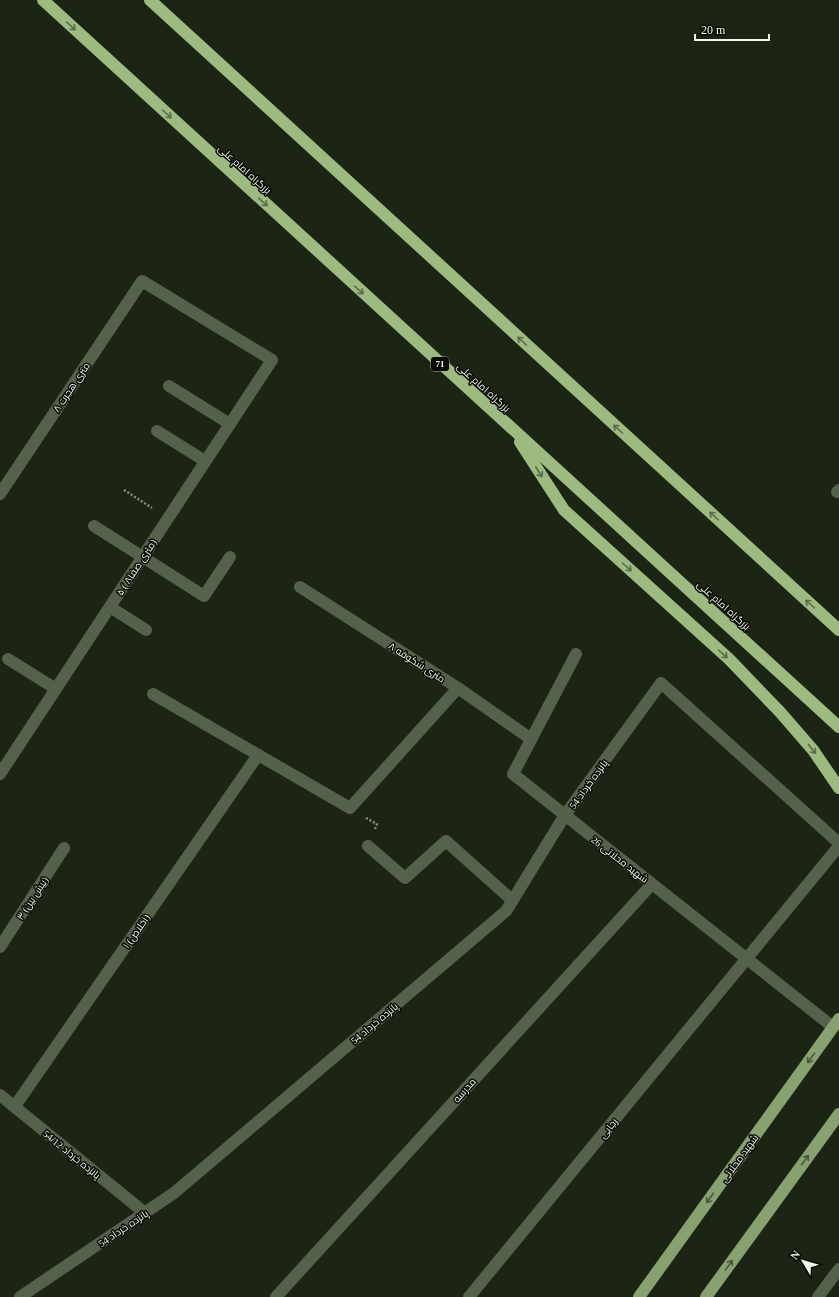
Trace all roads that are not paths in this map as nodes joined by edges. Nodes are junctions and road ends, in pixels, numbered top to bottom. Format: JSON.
{"nodes":[{"id":1,"x":43,"y":0,"type":"edge"},
{"id":2,"x":150,"y":0,"type":"edge"},
{"id":3,"x":142,"y":281,"type":"joint"},
{"id":4,"x":169,"y":386,"type":"dead end"},
{"id":5,"x":230,"y":424,"type":"junction"},
{"id":6,"x":510,"y":428,"type":"junction"},
{"id":7,"x":157,"y":431,"type":"dead end"},
{"id":8,"x":205,"y":461,"type":"junction"},
{"id":9,"x":0,"y":494,"type":"edge"},
{"id":10,"x":94,"y":526,"type":"dead end"},
{"id":11,"x":143,"y":557,"type":"junction"},
{"id":12,"x":230,"y":557,"type":"dead end"},
{"id":13,"x":300,"y":587,"type":"dead end"},
{"id":14,"x":110,"y":606,"type":"junction"},
{"id":15,"x":836,"y":627,"type":"edge"},
{"id":16,"x":146,"y":630,"type":"dead end"},
{"id":17,"x":576,"y":654,"type":"dead end"},
{"id":18,"x":8,"y":659,"type":"dead end"},
{"id":19,"x":458,"y":688,"type":"junction"},
{"id":20,"x":56,"y":689,"type":"junction"},
{"id":21,"x":152,"y":694,"type":"dead end"},
{"id":22,"x":839,"y":726,"type":"edge"},
{"id":23,"x":531,"y":739,"type":"junction"},
{"id":24,"x":258,"y":755,"type":"junction"},
{"id":25,"x":0,"y":774,"type":"edge"},
{"id":26,"x":839,"y":788,"type":"edge"},
{"id":27,"x":566,"y":815,"type":"junction"},
{"id":28,"x":839,"y":844,"type":"edge"},
{"id":29,"x":368,"y":846,"type":"road end"},
{"id":30,"x":64,"y":848,"type":"dead end"},
{"id":31,"x":652,"y":884,"type":"junction"},
{"id":32,"x":512,"y":900,"type":"junction"},
{"id":33,"x":0,"y":947,"type":"edge"},
{"id":34,"x":747,"y":958,"type":"junction"},
{"id":35,"x":836,"y":1023,"type":"edge"},
{"id":36,"x":0,"y":1095,"type":"edge"},
{"id":37,"x":15,"y":1106,"type":"junction"},
{"id":38,"x":839,"y":1114,"type":"edge"},
{"id":39,"x":145,"y":1213,"type":"junction"},
{"id":40,"x":839,"y":1269,"type":"edge"},
{"id":41,"x":20,"y":1297,"type":"edge"},
{"id":42,"x":276,"y":1297,"type":"edge"},
{"id":43,"x":469,"y":1297,"type":"edge"},
{"id":44,"x":639,"y":1297,"type":"edge"},
{"id":45,"x":706,"y":1297,"type":"edge"},
{"id":46,"x":818,"y":1297,"type":"edge"}],
"edges":[{"from":1,"to":6,"type":"highway","name":"بزرگراه امام علی","number":"71","one_way":true},
{"from":15,"to":2,"type":"highway","one_way":true},
{"from":3,"to":5,"type":"street","name":"۵ ( ۸متری صفا)"},
{"from":3,"to":9,"type":"street","name":"۸ متری هجرت"},
{"from":4,"to":5,"type":"street"},
{"from":5,"to":8,"type":"street","name":"۵ ( ۸متری صفا)"},
{"from":6,"to":22,"type":"highway","name":"بزرگراه امام علی","number":"71"},
{"from":6,"to":26,"type":"highway","one_way":true},
{"from":7,"to":8,"type":"street"},
{"from":8,"to":11,"type":"street","name":"۵ ( ۸متری صفا)"},
{"from":10,"to":11,"type":"street"},
{"from":11,"to":12,"type":"street"},
{"from":11,"to":14,"type":"street","name":"۵ ( ۸متری صفا)"},
{"from":13,"to":19,"type":"street","name":"۸ متری شکوفه"},
{"from":14,"to":16,"type":"street"},
{"from":14,"to":20,"type":"street","name":"۵ ( ۸متری صفا)"},
{"from":17,"to":23,"type":"street","name":"شهید محلاتی 26"},
{"from":18,"to":20,"type":"street"},
{"from":19,"to":23,"type":"street","name":"۸ متری شکوفه"},
{"from":19,"to":24,"type":"street"},
{"from":20,"to":25,"type":"street","name":"۵ ( ۸متری صفا)"},
{"from":21,"to":24,"type":"street"},
{"from":23,"to":27,"type":"street","name":"شهید محلاتی 26"},
{"from":24,"to":37,"type":"street","name":"۱ (اخلاص)"},
{"from":27,"to":28,"type":"street","name":"پانزده خرداد 54"},
{"from":27,"to":31,"type":"street","name":"شهید محلاتی 26"},
{"from":27,"to":32,"type":"street","name":"پانزده خرداد 54"},
{"from":28,"to":34,"type":"street","name":"رجایی"},
{"from":29,"to":32,"type":"street"},
{"from":30,"to":33,"type":"street","name":"۳ (پیش بین)"},
{"from":31,"to":34,"type":"street","name":"شهید محلاتی 26"},
{"from":31,"to":42,"type":"street","name":"مدرسه"},
{"from":32,"to":39,"type":"street","name":"پانزده خرداد 54"},
{"from":34,"to":35,"type":"street","name":"شهید محلاتی 26"},
{"from":34,"to":43,"type":"street","name":"رجایی"},
{"from":35,"to":44,"type":"main road","name":"شهید محلاتی","one_way":true},
{"from":36,"to":37,"type":"street","name":"پانزده خرداد 54/12"},
{"from":37,"to":39,"type":"street","name":"پانزده خرداد 54/12"},
{"from":45,"to":38,"type":"main road","one_way":true},
{"from":39,"to":41,"type":"street","name":"پانزده خرداد 54"},
{"from":40,"to":46,"type":"street"}]}
